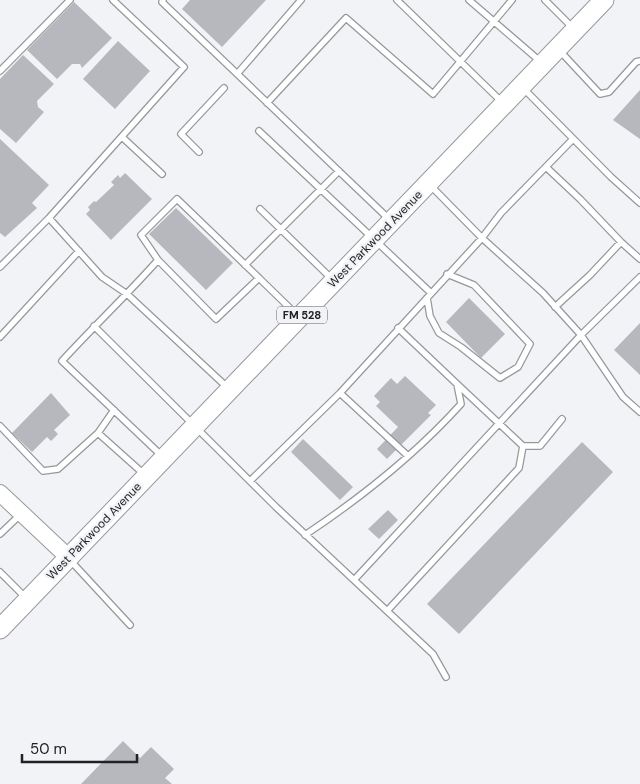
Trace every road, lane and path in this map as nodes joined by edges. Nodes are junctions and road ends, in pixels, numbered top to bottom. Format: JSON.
{"nodes":[{"id":1,"x":70,"y":0,"type":"edge"},
{"id":2,"x":114,"y":0,"type":"edge"},
{"id":3,"x":163,"y":0,"type":"edge"},
{"id":4,"x":301,"y":0,"type":"edge"},
{"id":5,"x":396,"y":0,"type":"edge"},
{"id":6,"x":469,"y":0,"type":"edge"},
{"id":7,"x":512,"y":0,"type":"edge"},
{"id":8,"x":545,"y":0,"type":"edge"},
{"id":9,"x":604,"y":0,"type":"edge"},
{"id":10,"x":493,"y":23,"type":"junction"},
{"id":11,"x":576,"y":30,"type":"junction"},
{"id":12,"x":558,"y":49,"type":"junction"},
{"id":13,"x":640,"y":61,"type":"edge"},
{"id":14,"x":460,"y":62,"type":"junction"},
{"id":15,"x":543,"y":64,"type":"junction"},
{"id":16,"x":0,"y":72,"type":"edge"},
{"id":17,"x":237,"y":74,"type":"junction"},
{"id":18,"x":522,"y":86,"type":"junction"},
{"id":19,"x":224,"y":88,"type":"dead end"},
{"id":20,"x":268,"y":103,"type":"junction"},
{"id":21,"x":504,"y":104,"type":"junction"},
{"id":22,"x":259,"y":132,"type":"dead end"},
{"id":23,"x":122,"y":137,"type":"junction"},
{"id":24,"x":573,"y":139,"type":"junction"},
{"id":25,"x":199,"y":152,"type":"dead end"},
{"id":26,"x":546,"y":167,"type":"junction"},
{"id":27,"x":339,"y":171,"type":"junction"},
{"id":28,"x":162,"y":174,"type":"dead end"},
{"id":29,"x":428,"y":184,"type":"junction"},
{"id":30,"x":321,"y":189,"type":"junction"},
{"id":31,"x":640,"y":203,"type":"edge"},
{"id":32,"x":260,"y":209,"type":"dead end"},
{"id":33,"x":49,"y":218,"type":"junction"},
{"id":34,"x":392,"y":222,"type":"junction"},
{"id":35,"x":281,"y":228,"type":"junction"},
{"id":36,"x":482,"y":238,"type":"junction"},
{"id":37,"x":375,"y":239,"type":"junction"},
{"id":38,"x":621,"y":242,"type":"junction"},
{"id":39,"x":79,"y":251,"type":"junction"},
{"id":40,"x":640,"y":259,"type":"edge"},
{"id":41,"x":158,"y":260,"type":"junction"},
{"id":42,"x":245,"y":265,"type":"junction"},
{"id":43,"x":0,"y":267,"type":"edge"},
{"id":44,"x":447,"y":274,"type":"junction"},
{"id":45,"x":640,"y":277,"type":"edge"},
{"id":46,"x":259,"y":278,"type":"junction"},
{"id":47,"x":334,"y":282,"type":"junction"},
{"id":48,"x":127,"y":294,"type":"junction"},
{"id":49,"x":429,"y":296,"type":"junction"},
{"id":50,"x":555,"y":307,"type":"junction"},
{"id":51,"x":299,"y":318,"type":"junction"},
{"id":52,"x":94,"y":326,"type":"junction"},
{"id":53,"x":398,"y":328,"type":"junction"},
{"id":54,"x":581,"y":335,"type":"junction"},
{"id":55,"x":0,"y":337,"type":"edge"},
{"id":56,"x":457,"y":384,"type":"junction"},
{"id":57,"x":230,"y":389,"type":"junction"},
{"id":58,"x":340,"y":393,"type":"junction"},
{"id":59,"x":114,"y":410,"type":"junction"},
{"id":60,"x":640,"y":412,"type":"edge"},
{"id":61,"x":562,"y":419,"type":"dead end"},
{"id":62,"x":498,"y":422,"type":"junction"},
{"id":63,"x":0,"y":426,"type":"edge"},
{"id":64,"x":195,"y":426,"type":"junction"},
{"id":65,"x":98,"y":433,"type":"junction"},
{"id":66,"x":523,"y":446,"type":"junction"},
{"id":67,"x":408,"y":456,"type":"junction"},
{"id":68,"x":164,"y":458,"type":"junction"},
{"id":69,"x":146,"y":476,"type":"junction"},
{"id":70,"x":250,"y":481,"type":"junction"},
{"id":71,"x":0,"y":493,"type":"edge"},
{"id":72,"x":22,"y":514,"type":"junction"},
{"id":73,"x":0,"y":534,"type":"edge"},
{"id":74,"x":305,"y":534,"type":"junction"},
{"id":75,"x":68,"y":557,"type":"junction"},
{"id":76,"x":0,"y":572,"type":"edge"},
{"id":77,"x":354,"y":580,"type":"junction"},
{"id":78,"x":28,"y":600,"type":"junction"},
{"id":79,"x":387,"y":611,"type":"junction"},
{"id":80,"x":130,"y":625,"type":"dead end"},
{"id":81,"x":0,"y":629,"type":"edge"},
{"id":82,"x":446,"y":678,"type":"dead end"}],
"edges":[{"from":1,"to":16,"type":"lane"},
{"from":2,"to":23,"type":"lane"},
{"from":3,"to":17,"type":"lane"},
{"from":4,"to":17,"type":"lane"},
{"from":5,"to":14,"type":"lane"},
{"from":6,"to":10,"type":"lane"},
{"from":7,"to":10,"type":"lane"},
{"from":8,"to":11,"type":"lane"},
{"from":9,"to":11,"type":"main road","name":"West Parkwood Avenue","number":"FM 528"},
{"from":10,"to":14,"type":"lane"},
{"from":10,"to":15,"type":"lane"},
{"from":11,"to":12,"type":"main road","name":"West Parkwood Avenue","number":"FM 528"},
{"from":12,"to":13,"type":"lane"},
{"from":12,"to":15,"type":"main road","name":"West Parkwood Avenue","number":"FM 528"},
{"from":14,"to":20,"type":"lane"},
{"from":14,"to":21,"type":"lane"},
{"from":15,"to":18,"type":"main road","name":"West Parkwood Avenue","number":"FM 528"},
{"from":17,"to":20,"type":"lane"},
{"from":18,"to":21,"type":"main road","name":"West Parkwood Avenue","number":"FM 528"},
{"from":18,"to":24,"type":"lane"},
{"from":19,"to":25,"type":"lane"},
{"from":20,"to":27,"type":"lane"},
{"from":21,"to":29,"type":"main road","name":"West Parkwood Avenue","number":"FM 528"},
{"from":22,"to":30,"type":"lane"},
{"from":23,"to":28,"type":"lane"},
{"from":23,"to":33,"type":"lane"},
{"from":24,"to":26,"type":"lane"},
{"from":24,"to":31,"type":"lane"},
{"from":26,"to":36,"type":"lane"},
{"from":26,"to":38,"type":"lane"},
{"from":27,"to":30,"type":"lane"},
{"from":27,"to":34,"type":"lane"},
{"from":29,"to":34,"type":"main road","name":"West Parkwood Avenue","number":"FM 528"},
{"from":29,"to":36,"type":"lane"},
{"from":30,"to":35,"type":"lane"},
{"from":30,"to":37,"type":"lane"},
{"from":32,"to":35,"type":"lane"},
{"from":33,"to":39,"type":"lane"},
{"from":33,"to":43,"type":"lane"},
{"from":34,"to":37,"type":"main road","name":"West Parkwood Avenue","number":"FM 528"},
{"from":35,"to":42,"type":"lane"},
{"from":35,"to":47,"type":"lane"},
{"from":36,"to":44,"type":"lane"},
{"from":36,"to":50,"type":"lane"},
{"from":37,"to":47,"type":"main road","name":"West Parkwood Avenue","number":"FM 528"},
{"from":37,"to":49,"type":"lane"},
{"from":38,"to":40,"type":"lane"},
{"from":38,"to":50,"type":"lane"},
{"from":39,"to":48,"type":"lane"},
{"from":39,"to":55,"type":"lane"},
{"from":41,"to":42,"type":"lane"},
{"from":41,"to":46,"type":"lane"},
{"from":41,"to":48,"type":"lane"},
{"from":42,"to":46,"type":"lane"},
{"from":44,"to":49,"type":"lane"},
{"from":44,"to":49,"type":"lane"},
{"from":45,"to":54,"type":"lane"},
{"from":46,"to":51,"type":"lane"},
{"from":47,"to":51,"type":"main road","name":"West Parkwood Avenue","number":"FM 528"},
{"from":48,"to":52,"type":"lane"},
{"from":48,"to":57,"type":"lane"},
{"from":49,"to":53,"type":"lane"},
{"from":50,"to":54,"type":"lane"},
{"from":51,"to":57,"type":"main road","name":"West Parkwood Avenue","number":"FM 528"},
{"from":52,"to":59,"type":"lane"},
{"from":52,"to":64,"type":"lane"},
{"from":53,"to":56,"type":"lane"},
{"from":53,"to":58,"type":"lane"},
{"from":54,"to":60,"type":"lane"},
{"from":54,"to":62,"type":"lane"},
{"from":56,"to":62,"type":"lane"},
{"from":56,"to":67,"type":"lane"},
{"from":57,"to":64,"type":"main road","name":"West Parkwood Avenue","number":"FM 528"},
{"from":58,"to":67,"type":"lane"},
{"from":58,"to":70,"type":"lane"},
{"from":59,"to":65,"type":"lane"},
{"from":59,"to":68,"type":"lane"},
{"from":61,"to":66,"type":"lane"},
{"from":62,"to":66,"type":"lane"},
{"from":62,"to":77,"type":"lane"},
{"from":63,"to":65,"type":"lane"},
{"from":64,"to":68,"type":"main road","name":"West Parkwood Avenue","number":"FM 528"},
{"from":64,"to":70,"type":"lane"},
{"from":65,"to":69,"type":"lane"},
{"from":66,"to":79,"type":"lane"},
{"from":67,"to":74,"type":"lane"},
{"from":68,"to":69,"type":"main road","name":"West Parkwood Avenue","number":"FM 528"},
{"from":69,"to":75,"type":"main road","name":"West Parkwood Avenue","number":"FM 528"},
{"from":70,"to":74,"type":"lane"},
{"from":71,"to":72,"type":"street"},
{"from":72,"to":73,"type":"lane"},
{"from":72,"to":75,"type":"street"},
{"from":74,"to":77,"type":"lane"},
{"from":75,"to":78,"type":"main road","name":"West Parkwood Avenue","number":"FM 528"},
{"from":75,"to":80,"type":"lane"},
{"from":76,"to":78,"type":"lane"},
{"from":77,"to":79,"type":"lane"},
{"from":78,"to":81,"type":"main road","name":"West Parkwood Avenue","number":"FM 528"},
{"from":79,"to":82,"type":"lane"}]}
